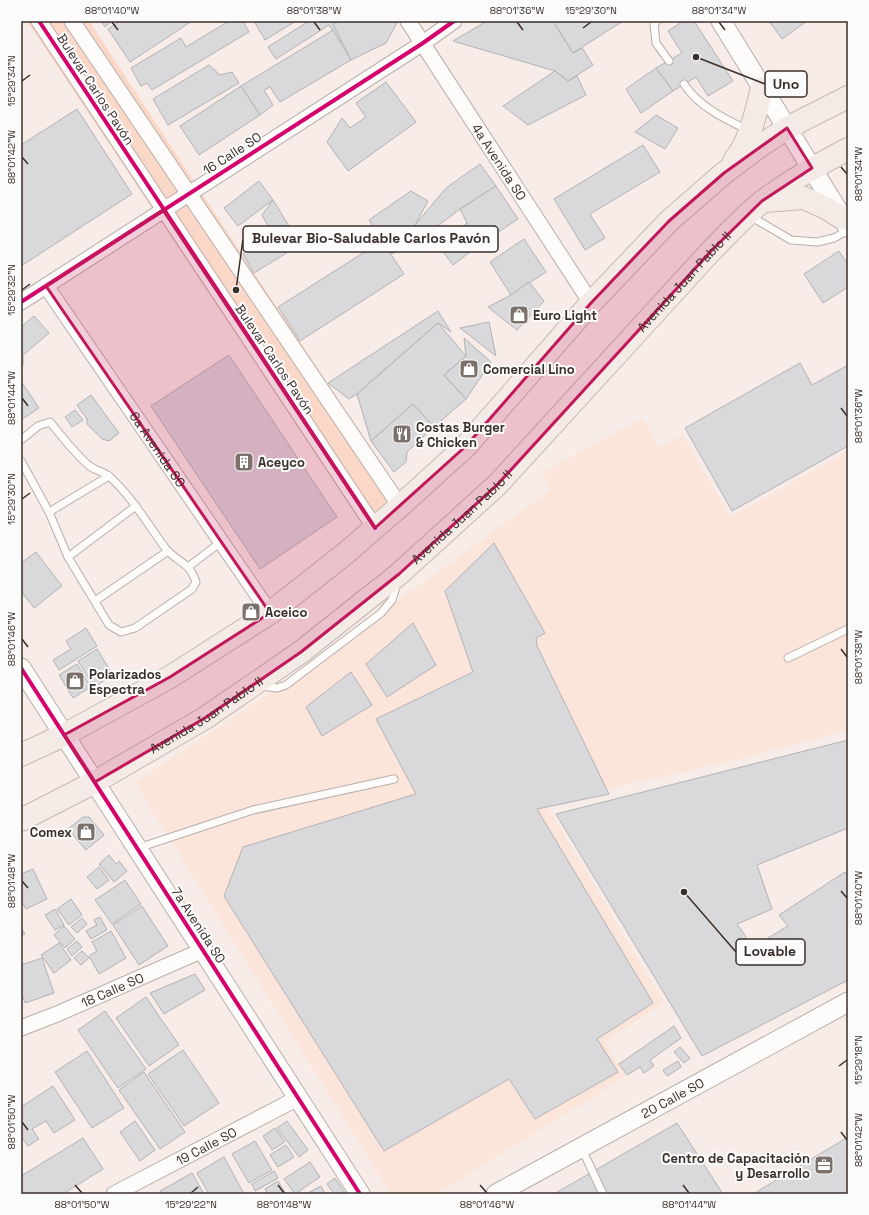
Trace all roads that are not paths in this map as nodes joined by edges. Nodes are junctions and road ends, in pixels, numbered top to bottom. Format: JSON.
{"nodes":[{"id":1,"x":39,"y":21,"type":"edge"},
{"id":2,"x":72,"y":21,"type":"edge"},
{"id":3,"x":408,"y":21,"type":"edge"},
{"id":4,"x":454,"y":21,"type":"edge"},
{"id":5,"x":656,"y":21,"type":"edge"},
{"id":6,"x":721,"y":21,"type":"edge"},
{"id":7,"x":423,"y":43,"type":"junction"},
{"id":8,"x":669,"y":61,"type":"dead end"},
{"id":9,"x":684,"y":84,"type":"dead end"},
{"id":10,"x":762,"y":88,"type":"junction"},
{"id":11,"x":848,"y":97,"type":"edge"},
{"id":12,"x":787,"y":128,"type":"junction"},
{"id":13,"x":751,"y":131,"type":"junction"},
{"id":14,"x":848,"y":149,"type":"edge"},
{"id":15,"x":812,"y":168,"type":"junction"},
{"id":16,"x":724,"y":173,"type":"junction"},
{"id":17,"x":189,"y":193,"type":"junction"},
{"id":18,"x":755,"y":208,"type":"junction"},
{"id":19,"x":163,"y":210,"type":"junction"},
{"id":20,"x":846,"y":225,"type":"edge"},
{"id":21,"x":46,"y":286,"type":"junction"},
{"id":22,"x":21,"y":302,"type":"edge"},
{"id":23,"x":591,"y":303,"type":"junction"},
{"id":24,"x":21,"y":440,"type":"edge"},
{"id":25,"x":21,"y":461,"type":"edge"},
{"id":26,"x":109,"y":476,"type":"junction"},
{"id":27,"x":136,"y":506,"type":"junction"},
{"id":28,"x":400,"y":506,"type":"junction"},
{"id":29,"x":49,"y":512,"type":"junction"},
{"id":30,"x":375,"y":528,"type":"junction"},
{"id":31,"x":221,"y":542,"type":"junction"},
{"id":32,"x":168,"y":550,"type":"junction"},
{"id":33,"x":68,"y":557,"type":"junction"},
{"id":34,"x":188,"y":567,"type":"junction"},
{"id":35,"x":95,"y":600,"type":"junction"},
{"id":36,"x":270,"y":613,"type":"junction"},
{"id":37,"x":848,"y":629,"type":"edge"},
{"id":38,"x":788,"y":658,"type":"dead end"},
{"id":39,"x":21,"y":668,"type":"edge"},
{"id":40,"x":64,"y":736,"type":"junction"},
{"id":41,"x":21,"y":755,"type":"edge"},
{"id":42,"x":394,"y":779,"type":"dead end"},
{"id":43,"x":95,"y":782,"type":"junction"},
{"id":44,"x":21,"y":820,"type":"edge"},
{"id":45,"x":137,"y":848,"type":"junction"},
{"id":46,"x":203,"y":950,"type":"junction"},
{"id":47,"x":848,"y":1002,"type":"edge"},
{"id":48,"x":21,"y":1028,"type":"edge"},
{"id":49,"x":298,"y":1098,"type":"junction"},
{"id":50,"x":581,"y":1148,"type":"junction"},
{"id":51,"x":502,"y":1193,"type":"edge"},
{"id":52,"x":114,"y":1194,"type":"edge"},
{"id":53,"x":360,"y":1194,"type":"edge"},
{"id":54,"x":603,"y":1194,"type":"edge"}],
"edges":[{"from":1,"to":19,"type":"street","name":"Bulevar Carlos Pavón"},
{"from":2,"to":17,"type":"street","name":"Bulevar Carlos Pavón"},
{"from":3,"to":7,"type":"street","name":"4a Avenida SO"},
{"from":4,"to":7,"type":"street","name":"16 Calle SO"},
{"from":5,"to":8,"type":"lane"},
{"from":6,"to":10,"type":"street"},
{"from":7,"to":17,"type":"street","name":"16 Calle SO"},
{"from":7,"to":23,"type":"street","name":"4a Avenida SO"},
{"from":9,"to":13,"type":"lane"},
{"from":10,"to":12,"type":"street"},
{"from":10,"to":13,"type":"highway"},
{"from":11,"to":12,"type":"highway"},
{"from":12,"to":15,"type":"street"},
{"from":12,"to":16,"type":"highway"},
{"from":13,"to":16,"type":"highway"},
{"from":14,"to":15,"type":"highway","name":"Avenida Juan Pablo II"},
{"from":15,"to":18,"type":"highway","name":"Avenida Juan Pablo II"},
{"from":15,"to":20,"type":"street"},
{"from":16,"to":23,"type":"highway"},
{"from":17,"to":19,"type":"street","name":"16 Calle SO"},
{"from":17,"to":28,"type":"street","name":"Bulevar Carlos Pavón"},
{"from":18,"to":20,"type":"highway"},
{"from":18,"to":20,"type":"lane"},
{"from":18,"to":43,"type":"highway","name":"Avenida Juan Pablo II"},
{"from":19,"to":21,"type":"street","name":"16 Calle SO"},
{"from":19,"to":30,"type":"street","name":"Bulevar Carlos Pavón"},
{"from":21,"to":22,"type":"street","name":"16 Calle SO"},
{"from":21,"to":31,"type":"street","name":"6a Avenida SO"},
{"from":23,"to":28,"type":"highway"},
{"from":24,"to":26,"type":"lane"},
{"from":25,"to":29,"type":"lane"},
{"from":26,"to":27,"type":"lane"},
{"from":26,"to":29,"type":"lane"},
{"from":27,"to":32,"type":"lane"},
{"from":27,"to":33,"type":"lane"},
{"from":28,"to":30,"type":"highway"},
{"from":29,"to":33,"type":"lane"},
{"from":30,"to":36,"type":"highway"},
{"from":31,"to":34,"type":"lane"},
{"from":31,"to":36,"type":"street","name":"6a Avenida SO"},
{"from":32,"to":34,"type":"lane"},
{"from":32,"to":35,"type":"lane"},
{"from":33,"to":35,"type":"lane"},
{"from":34,"to":35,"type":"lane"},
{"from":36,"to":40,"type":"highway"},
{"from":37,"to":38,"type":"lane"},
{"from":39,"to":40,"type":"street","name":"7a Avenida SO"},
{"from":40,"to":41,"type":"highway"},
{"from":40,"to":43,"type":"street","name":"7a Avenida SO"},
{"from":42,"to":45,"type":"lane"},
{"from":43,"to":44,"type":"highway","name":"Avenida Juan Pablo II"},
{"from":43,"to":45,"type":"street","name":"7a Avenida SO"},
{"from":45,"to":46,"type":"street","name":"7a Avenida SO"},
{"from":46,"to":48,"type":"street","name":"18 Calle SO"},
{"from":46,"to":49,"type":"street","name":"7a Avenida SO"},
{"from":47,"to":50,"type":"street","name":"20 Calle SO"},
{"from":49,"to":52,"type":"street","name":"19 Calle SO"},
{"from":49,"to":53,"type":"street","name":"7a Avenida SO"},
{"from":50,"to":51,"type":"street","name":"20 Calle SO"},
{"from":50,"to":54,"type":"lane"}]}
